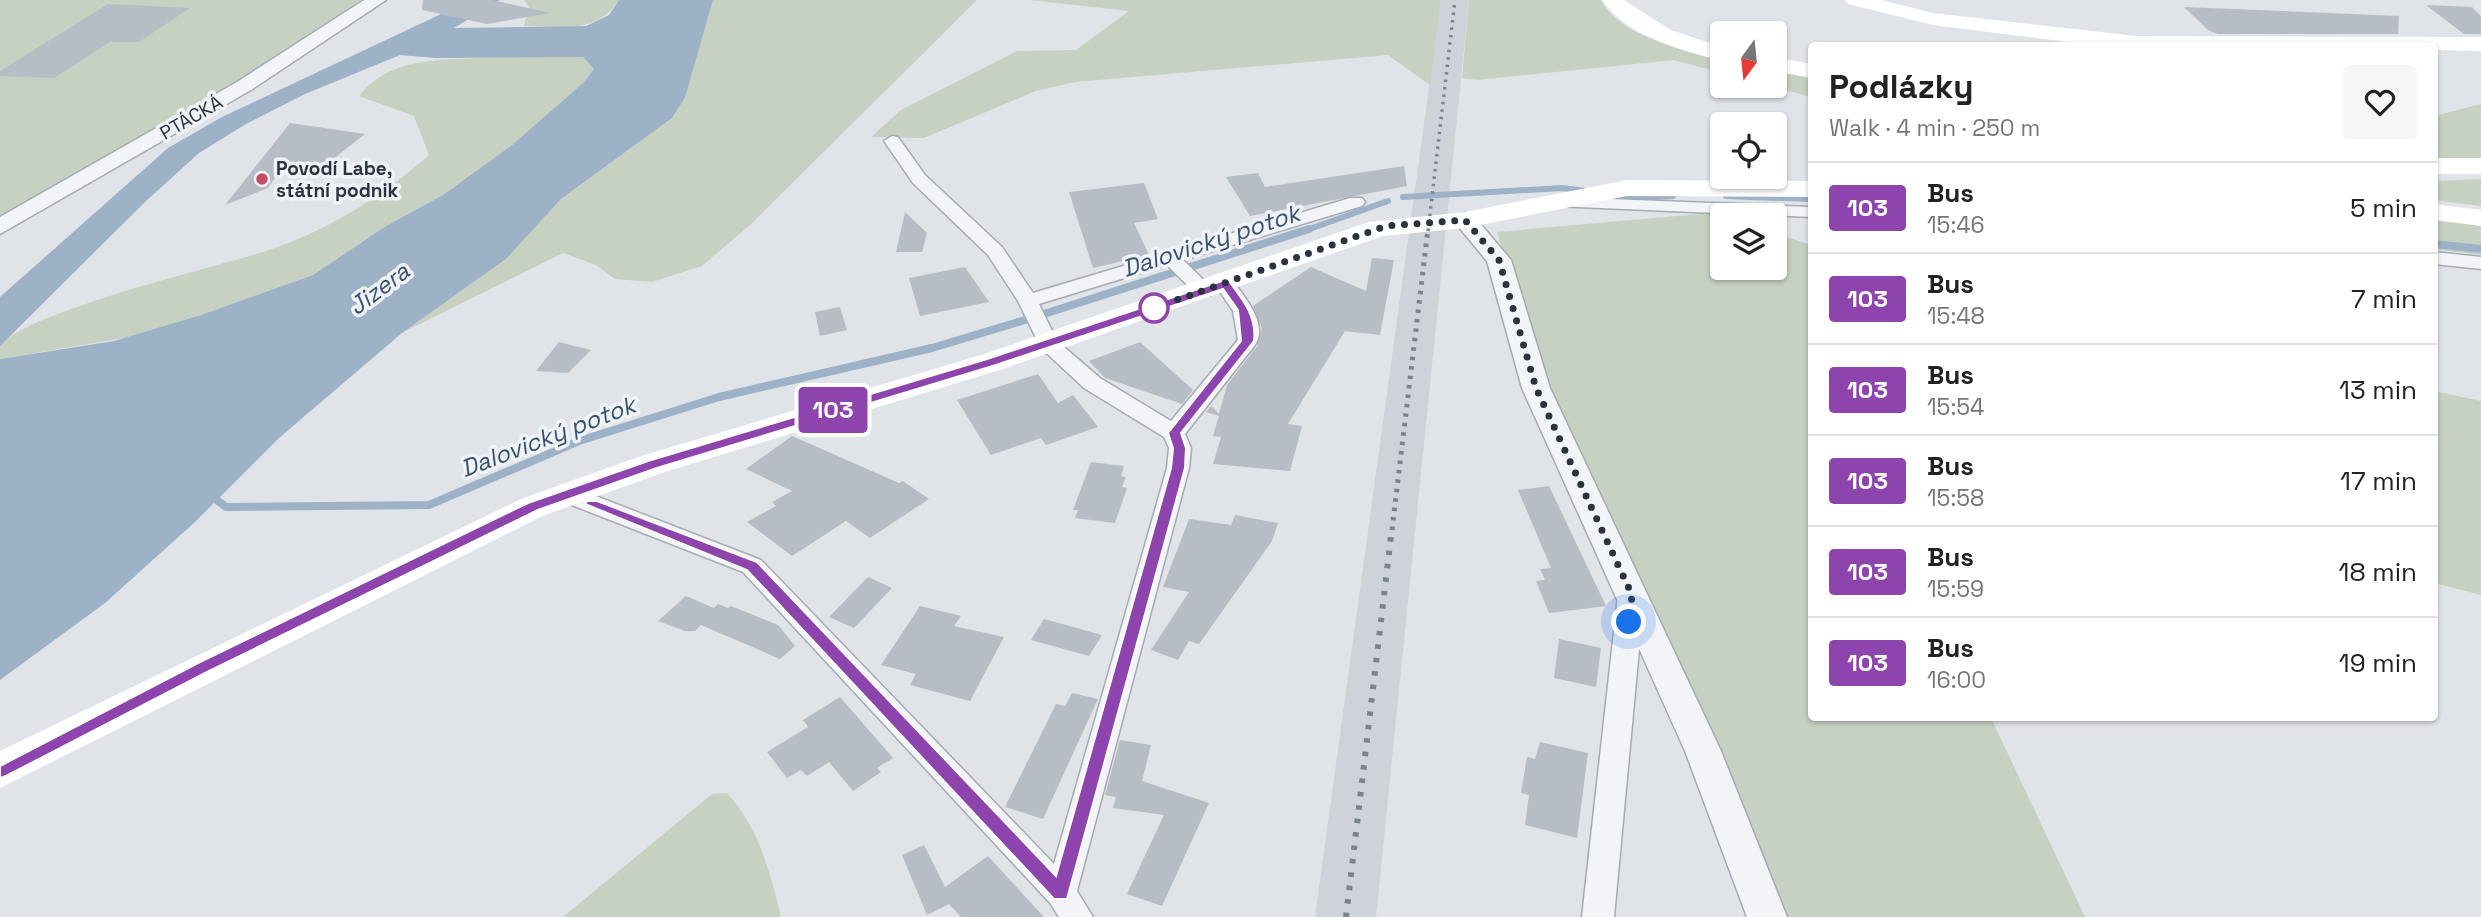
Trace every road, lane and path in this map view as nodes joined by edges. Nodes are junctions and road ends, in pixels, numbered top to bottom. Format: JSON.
{"nodes":[{"id":1,"x":377,"y":0,"type":"edge"},
{"id":2,"x":1612,"y":0,"type":"edge"},
{"id":3,"x":1855,"y":0,"type":"edge"},
{"id":4,"x":2128,"y":42,"type":"edge"},
{"id":5,"x":2438,"y":44,"type":"edge"},
{"id":6,"x":2481,"y":44,"type":"edge"},
{"id":7,"x":1710,"y":50,"type":"edge"},
{"id":8,"x":1787,"y":66,"type":"edge"},
{"id":9,"x":1808,"y":70,"type":"edge"},
{"id":10,"x":892,"y":141,"type":"dead end"},
{"id":11,"x":2438,"y":166,"type":"edge"},
{"id":12,"x":2481,"y":166,"type":"edge"},
{"id":13,"x":1808,"y":189,"type":"edge"},
{"id":14,"x":1570,"y":200,"type":"junction"},
{"id":15,"x":1356,"y":202,"type":"dead end"},
{"id":16,"x":1808,"y":212,"type":"edge"},
{"id":17,"x":2438,"y":213,"type":"edge"},
{"id":18,"x":2481,"y":218,"type":"edge"},
{"id":19,"x":1465,"y":220,"type":"junction"},
{"id":20,"x":0,"y":227,"type":"edge"},
{"id":21,"x":2438,"y":258,"type":"edge"},
{"id":22,"x":1172,"y":260,"type":"junction"},
{"id":23,"x":2481,"y":263,"type":"edge"},
{"id":24,"x":1215,"y":287,"type":"junction"},
{"id":25,"x":1028,"y":301,"type":"junction"},
{"id":26,"x":1048,"y":344,"type":"junction"},
{"id":27,"x":1174,"y":433,"type":"junction"},
{"id":28,"x":567,"y":494,"type":"junction"},
{"id":29,"x":1632,"y":595,"type":"junction"},
{"id":30,"x":0,"y":771,"type":"edge"},
{"id":31,"x":1069,"y":905,"type":"edge"},
{"id":32,"x":1598,"y":917,"type":"edge"},
{"id":33,"x":1767,"y":917,"type":"edge"}],
"edges":[{"from":1,"to":20,"type":"street","name":"PTÁCKÁ"},
{"from":2,"to":7,"type":"main road"},
{"from":3,"to":4,"type":"main road"},
{"from":5,"to":6,"type":"main road"},
{"from":8,"to":9,"type":"main road"},
{"from":10,"to":25,"type":"street"},
{"from":11,"to":12,"type":"main road"},
{"from":13,"to":14,"type":"main road"},
{"from":14,"to":16,"type":"street"},
{"from":14,"to":19,"type":"main road"},
{"from":15,"to":22,"type":"street"},
{"from":17,"to":18,"type":"main road"},
{"from":19,"to":24,"type":"main road"},
{"from":19,"to":29,"type":"street"},
{"from":21,"to":23,"type":"street"},
{"from":22,"to":24,"type":"street"},
{"from":22,"to":25,"type":"street"},
{"from":24,"to":26,"type":"main road"},
{"from":24,"to":27,"type":"street"},
{"from":25,"to":26,"type":"street"},
{"from":26,"to":27,"type":"street"},
{"from":26,"to":28,"type":"main road"},
{"from":27,"to":31,"type":"street"},
{"from":28,"to":30,"type":"main road"},
{"from":28,"to":31,"type":"street"},
{"from":29,"to":32,"type":"street"},
{"from":29,"to":33,"type":"street"}]}
